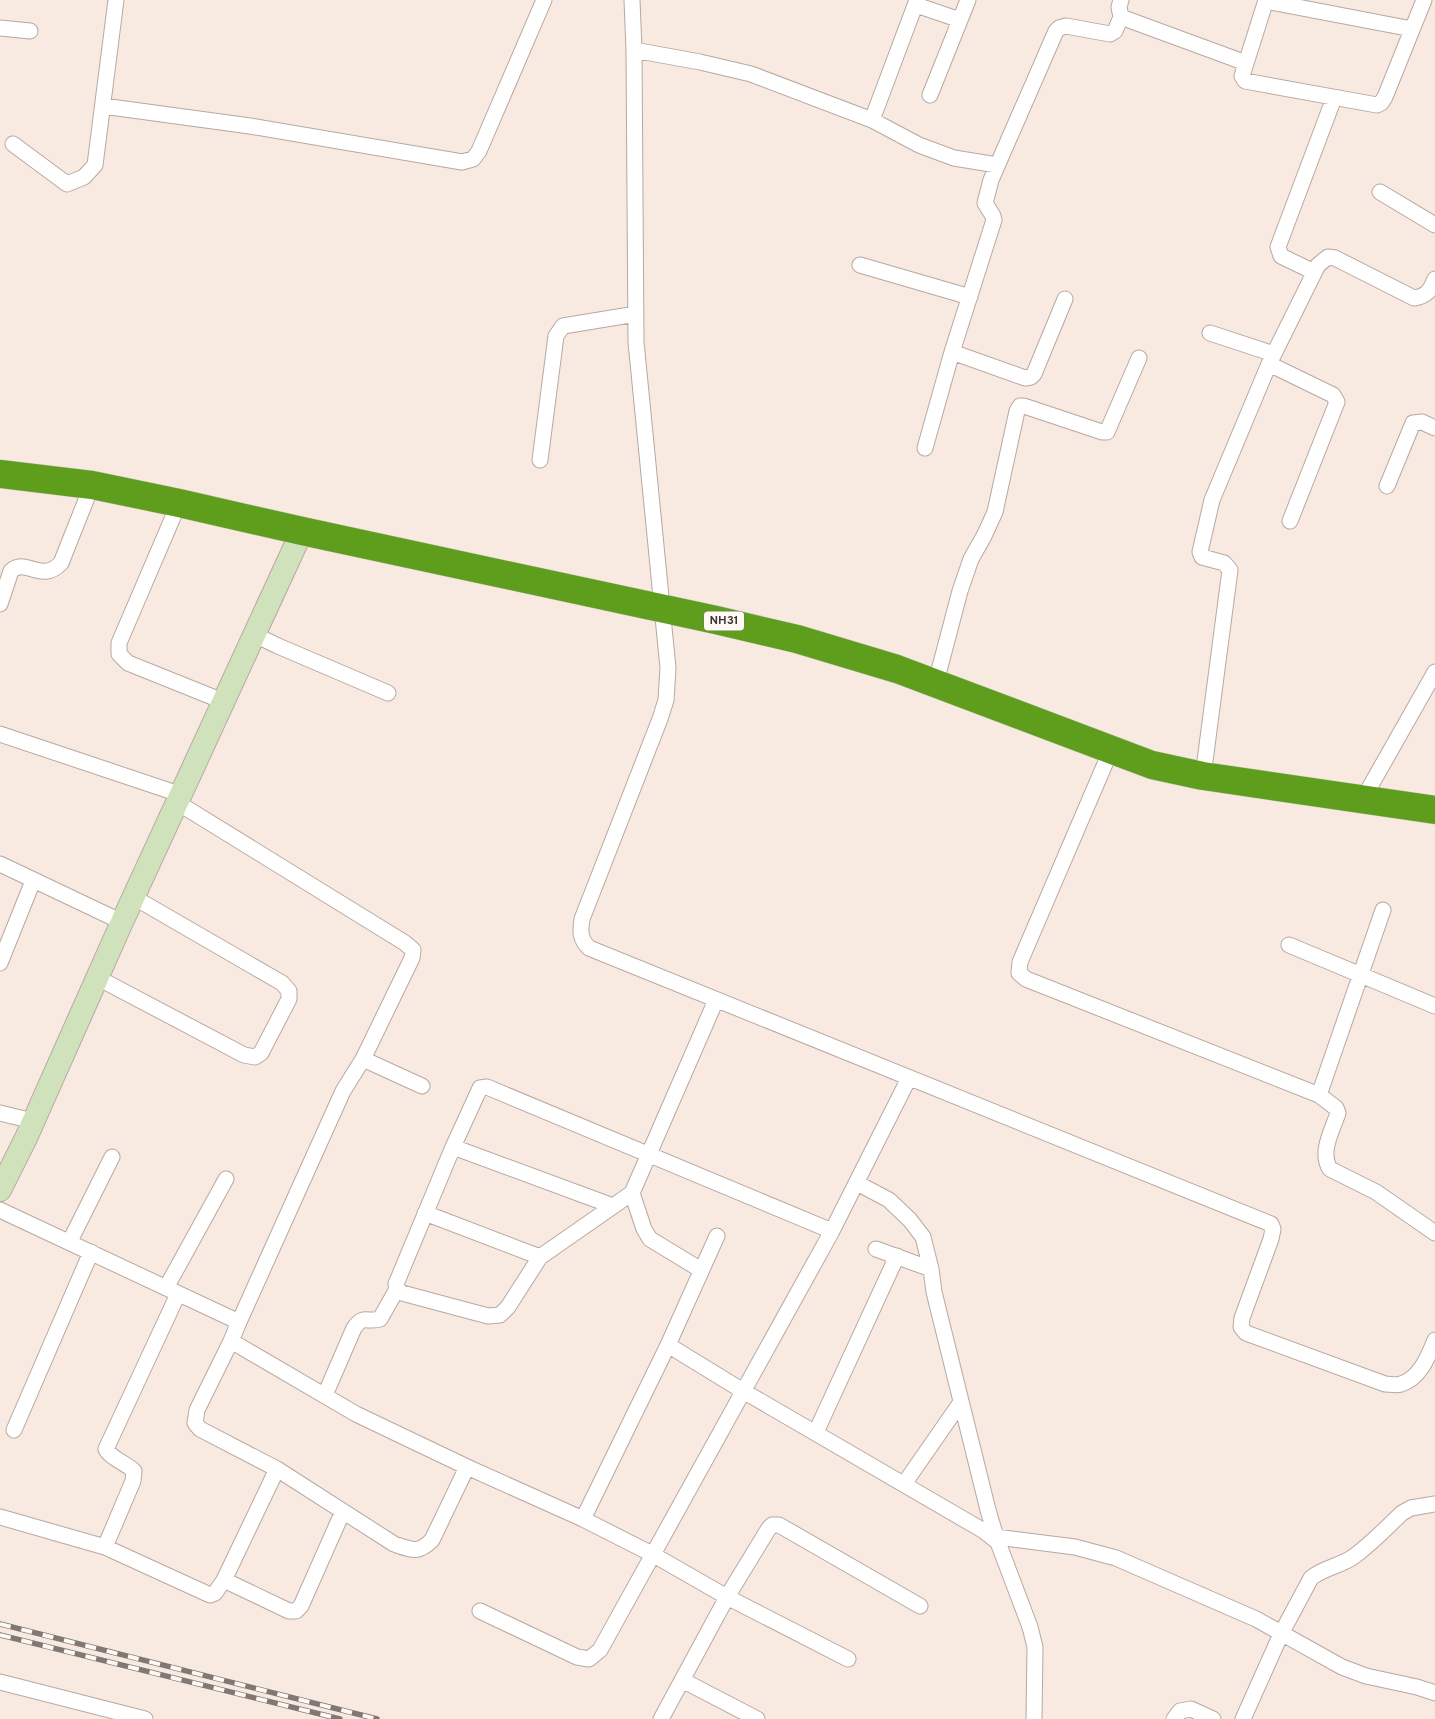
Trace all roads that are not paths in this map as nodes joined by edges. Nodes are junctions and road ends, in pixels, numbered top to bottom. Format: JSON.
{"nodes":[{"id":1,"x":116,"y":0,"type":"edge"},
{"id":2,"x":544,"y":0,"type":"edge"},
{"id":3,"x":632,"y":0,"type":"edge"},
{"id":4,"x":968,"y":0,"type":"edge"},
{"id":5,"x":1121,"y":0,"type":"edge"},
{"id":6,"x":1266,"y":0,"type":"edge"},
{"id":7,"x":1424,"y":0,"type":"edge"},
{"id":8,"x":917,"y":2,"type":"edge"},
{"id":9,"x":1121,"y":17,"type":"junction"},
{"id":10,"x":960,"y":20,"type":"junction"},
{"id":11,"x":0,"y":28,"type":"edge"},
{"id":12,"x":1412,"y":29,"type":"junction"},
{"id":13,"x":30,"y":31,"type":"dead end"},
{"id":14,"x":634,"y":50,"type":"junction"},
{"id":15,"x":1246,"y":63,"type":"junction"},
{"id":16,"x":930,"y":95,"type":"dead end"},
{"id":17,"x":1334,"y":98,"type":"junction"},
{"id":18,"x":103,"y":106,"type":"junction"},
{"id":19,"x":872,"y":120,"type":"junction"},
{"id":20,"x":13,"y":144,"type":"dead end"},
{"id":21,"x":997,"y":165,"type":"junction"},
{"id":22,"x":1380,"y":192,"type":"dead end"},
{"id":23,"x":1435,"y":225,"type":"edge"},
{"id":24,"x":860,"y":265,"type":"dead end"},
{"id":25,"x":1314,"y":272,"type":"junction"},
{"id":26,"x":1435,"y":280,"type":"edge"},
{"id":27,"x":970,"y":297,"type":"junction"},
{"id":28,"x":1065,"y":299,"type":"dead end"},
{"id":29,"x":636,"y":314,"type":"junction"},
{"id":30,"x":1210,"y":333,"type":"dead end"},
{"id":31,"x":952,"y":352,"type":"junction"},
{"id":32,"x":1139,"y":358,"type":"dead end"},
{"id":33,"x":1272,"y":359,"type":"junction"},
{"id":34,"x":1435,"y":428,"type":"edge"},
{"id":35,"x":925,"y":448,"type":"dead end"},
{"id":36,"x":540,"y":460,"type":"dead end"},
{"id":37,"x":0,"y":474,"type":"edge"},
{"id":38,"x":92,"y":485,"type":"junction"},
{"id":39,"x":1387,"y":486,"type":"dead end"},
{"id":40,"x":179,"y":503,"type":"junction"},
{"id":41,"x":1290,"y":521,"type":"dead end"},
{"id":42,"x":302,"y":531,"type":"junction"},
{"id":43,"x":0,"y":604,"type":"edge"},
{"id":44,"x":661,"y":608,"type":"junction"},
{"id":45,"x":255,"y":635,"type":"junction"},
{"id":46,"x":1435,"y":672,"type":"edge"},
{"id":47,"x":936,"y":682,"type":"junction"},
{"id":48,"x":388,"y":692,"type":"dead end"},
{"id":49,"x":225,"y":702,"type":"junction"},
{"id":50,"x":0,"y":734,"type":"edge"},
{"id":51,"x":1111,"y":750,"type":"junction"},
{"id":52,"x":1203,"y":776,"type":"junction"},
{"id":53,"x":180,"y":799,"type":"junction"},
{"id":54,"x":1363,"y":799,"type":"junction"},
{"id":55,"x":1435,"y":810,"type":"edge"},
{"id":56,"x":0,"y":864,"type":"edge"},
{"id":57,"x":33,"y":881,"type":"junction"},
{"id":58,"x":135,"y":898,"type":"junction"},
{"id":59,"x":1382,"y":910,"type":"dead end"},
{"id":60,"x":122,"y":922,"type":"junction"},
{"id":61,"x":1289,"y":946,"type":"dead end"},
{"id":62,"x":0,"y":962,"type":"edge"},
{"id":63,"x":1360,"y":975,"type":"junction"},
{"id":64,"x":98,"y":978,"type":"junction"},
{"id":65,"x":716,"y":1000,"type":"junction"},
{"id":66,"x":1435,"y":1006,"type":"edge"},
{"id":67,"x":363,"y":1059,"type":"junction"},
{"id":68,"x":909,"y":1078,"type":"junction"},
{"id":69,"x":422,"y":1086,"type":"dead end"},
{"id":70,"x":1319,"y":1095,"type":"junction"},
{"id":71,"x":0,"y":1113,"type":"edge"},
{"id":72,"x":33,"y":1121,"type":"junction"},
{"id":73,"x":453,"y":1147,"type":"junction"},
{"id":74,"x":647,"y":1154,"type":"junction"},
{"id":75,"x":112,"y":1157,"type":"dead end"},
{"id":76,"x":226,"y":1180,"type":"dead end"},
{"id":77,"x":857,"y":1183,"type":"junction"},
{"id":78,"x":0,"y":1190,"type":"edge"},
{"id":79,"x":632,"y":1193,"type":"junction"},
{"id":80,"x":613,"y":1206,"type":"junction"},
{"id":81,"x":0,"y":1210,"type":"edge"},
{"id":82,"x":425,"y":1213,"type":"junction"},
{"id":83,"x":832,"y":1231,"type":"junction"},
{"id":84,"x":1435,"y":1233,"type":"edge"},
{"id":85,"x":717,"y":1236,"type":"dead end"},
{"id":86,"x":70,"y":1242,"type":"junction"},
{"id":87,"x":876,"y":1249,"type":"dead end"},
{"id":88,"x":91,"y":1252,"type":"junction"},
{"id":89,"x":897,"y":1256,"type":"junction"},
{"id":90,"x":540,"y":1257,"type":"junction"},
{"id":91,"x":931,"y":1269,"type":"junction"},
{"id":92,"x":701,"y":1270,"type":"junction"},
{"id":93,"x":397,"y":1289,"type":"junction"},
{"id":94,"x":172,"y":1291,"type":"junction"},
{"id":95,"x":239,"y":1322,"type":"junction"},
{"id":96,"x":1435,"y":1340,"type":"edge"},
{"id":97,"x":231,"y":1341,"type":"junction"},
{"id":98,"x":668,"y":1345,"type":"junction"},
{"id":99,"x":743,"y":1391,"type":"junction"},
{"id":100,"x":325,"y":1395,"type":"junction"},
{"id":101,"x":961,"y":1402,"type":"junction"},
{"id":102,"x":14,"y":1430,"type":"dead end"},
{"id":103,"x":816,"y":1432,"type":"junction"},
{"id":104,"x":467,"y":1467,"type":"junction"},
{"id":105,"x":277,"y":1469,"type":"junction"},
{"id":106,"x":904,"y":1484,"type":"junction"},
{"id":107,"x":1435,"y":1504,"type":"edge"},
{"id":108,"x":343,"y":1511,"type":"junction"},
{"id":109,"x":0,"y":1517,"type":"edge"},
{"id":110,"x":583,"y":1519,"type":"junction"},
{"id":111,"x":997,"y":1539,"type":"junction"},
{"id":112,"x":105,"y":1547,"type":"junction"},
{"id":113,"x":652,"y":1554,"type":"junction"},
{"id":114,"x":224,"y":1580,"type":"junction"},
{"id":115,"x":727,"y":1597,"type":"junction"},
{"id":116,"x":920,"y":1606,"type":"dead end"},
{"id":117,"x":480,"y":1611,"type":"dead end"},
{"id":118,"x":1281,"y":1634,"type":"junction"},
{"id":119,"x":848,"y":1659,"type":"dead end"},
{"id":120,"x":682,"y":1680,"type":"junction"},
{"id":121,"x":0,"y":1682,"type":"edge"},
{"id":122,"x":1435,"y":1693,"type":"edge"},
{"id":123,"x":145,"y":1719,"type":"edge"},
{"id":124,"x":661,"y":1719,"type":"edge"},
{"id":125,"x":758,"y":1719,"type":"edge"},
{"id":126,"x":1034,"y":1719,"type":"edge"},
{"id":127,"x":1174,"y":1719,"type":"edge"},
{"id":128,"x":1213,"y":1719,"type":"edge"},
{"id":129,"x":1243,"y":1719,"type":"edge"}],
"edges":[{"from":1,"to":18,"type":"street"},
{"from":2,"to":18,"type":"street"},
{"from":3,"to":14,"type":"street"},
{"from":4,"to":10,"type":"street"},
{"from":5,"to":9,"type":"street"},
{"from":6,"to":12,"type":"street"},
{"from":6,"to":15,"type":"street"},
{"from":7,"to":12,"type":"street"},
{"from":8,"to":10,"type":"street"},
{"from":8,"to":19,"type":"street"},
{"from":9,"to":15,"type":"street"},
{"from":9,"to":21,"type":"street"},
{"from":10,"to":16,"type":"street"},
{"from":11,"to":13,"type":"street"},
{"from":12,"to":17,"type":"street"},
{"from":14,"to":19,"type":"street"},
{"from":14,"to":29,"type":"street"},
{"from":15,"to":17,"type":"street"},
{"from":17,"to":25,"type":"street"},
{"from":18,"to":20,"type":"street"},
{"from":19,"to":21,"type":"street"},
{"from":21,"to":27,"type":"street"},
{"from":22,"to":23,"type":"street"},
{"from":24,"to":27,"type":"street"},
{"from":25,"to":26,"type":"street"},
{"from":25,"to":33,"type":"street"},
{"from":27,"to":31,"type":"street"},
{"from":28,"to":31,"type":"street"},
{"from":29,"to":36,"type":"street"},
{"from":29,"to":44,"type":"street"},
{"from":30,"to":33,"type":"street"},
{"from":31,"to":35,"type":"street"},
{"from":32,"to":47,"type":"street"},
{"from":33,"to":41,"type":"street"},
{"from":33,"to":52,"type":"street"},
{"from":34,"to":39,"type":"street"},
{"from":37,"to":38,"type":"highway","number":"NH31"},
{"from":38,"to":40,"type":"highway","number":"NH31"},
{"from":38,"to":43,"type":"street"},
{"from":40,"to":42,"type":"highway","number":"NH31"},
{"from":40,"to":49,"type":"street"},
{"from":42,"to":44,"type":"highway","number":"NH31"},
{"from":42,"to":45,"type":"street"},
{"from":44,"to":47,"type":"highway","number":"NH31"},
{"from":44,"to":65,"type":"street"},
{"from":45,"to":48,"type":"street"},
{"from":45,"to":49,"type":"street"},
{"from":46,"to":54,"type":"street"},
{"from":47,"to":51,"type":"highway","number":"NH31"},
{"from":49,"to":53,"type":"street"},
{"from":50,"to":53,"type":"street"},
{"from":51,"to":52,"type":"highway","number":"NH31"},
{"from":51,"to":70,"type":"street"},
{"from":52,"to":54,"type":"highway","number":"NH31"},
{"from":53,"to":58,"type":"street"},
{"from":53,"to":67,"type":"street"},
{"from":54,"to":55,"type":"highway","number":"NH31"},
{"from":56,"to":57,"type":"street"},
{"from":57,"to":60,"type":"street"},
{"from":57,"to":62,"type":"street"},
{"from":58,"to":60,"type":"street"},
{"from":58,"to":64,"type":"street"},
{"from":59,"to":63,"type":"street"},
{"from":60,"to":64,"type":"street"},
{"from":61,"to":63,"type":"street"},
{"from":63,"to":66,"type":"street"},
{"from":63,"to":70,"type":"street"},
{"from":64,"to":72,"type":"street"},
{"from":65,"to":68,"type":"street"},
{"from":65,"to":74,"type":"street"},
{"from":67,"to":69,"type":"street"},
{"from":67,"to":95,"type":"street"},
{"from":68,"to":77,"type":"street"},
{"from":68,"to":96,"type":"street"},
{"from":70,"to":84,"type":"street"},
{"from":71,"to":72,"type":"street"},
{"from":72,"to":78,"type":"street"},
{"from":73,"to":74,"type":"street"},
{"from":73,"to":80,"type":"street"},
{"from":73,"to":82,"type":"street"},
{"from":74,"to":79,"type":"street"},
{"from":74,"to":83,"type":"street"},
{"from":75,"to":86,"type":"street"},
{"from":76,"to":94,"type":"street"},
{"from":77,"to":83,"type":"street"},
{"from":77,"to":91,"type":"street"},
{"from":79,"to":80,"type":"street"},
{"from":79,"to":92,"type":"street"},
{"from":80,"to":90,"type":"street"},
{"from":81,"to":86,"type":"street"},
{"from":82,"to":90,"type":"street"},
{"from":82,"to":93,"type":"street"},
{"from":83,"to":99,"type":"street"},
{"from":85,"to":92,"type":"street"},
{"from":86,"to":88,"type":"street"},
{"from":87,"to":89,"type":"street"},
{"from":88,"to":94,"type":"street"},
{"from":88,"to":102,"type":"street"},
{"from":89,"to":91,"type":"street"},
{"from":89,"to":103,"type":"street"},
{"from":90,"to":93,"type":"street"},
{"from":91,"to":101,"type":"street"},
{"from":92,"to":98,"type":"street"},
{"from":93,"to":100,"type":"street"},
{"from":94,"to":95,"type":"street"},
{"from":94,"to":112,"type":"street"},
{"from":95,"to":97,"type":"street"},
{"from":97,"to":100,"type":"street"},
{"from":97,"to":105,"type":"street"},
{"from":98,"to":99,"type":"street"},
{"from":98,"to":110,"type":"street"},
{"from":99,"to":103,"type":"street"},
{"from":99,"to":113,"type":"street"},
{"from":100,"to":104,"type":"street"},
{"from":101,"to":106,"type":"street"},
{"from":101,"to":111,"type":"street"},
{"from":103,"to":106,"type":"street"},
{"from":104,"to":108,"type":"street"},
{"from":104,"to":110,"type":"street"},
{"from":105,"to":108,"type":"street"},
{"from":105,"to":114,"type":"street"},
{"from":106,"to":111,"type":"street"},
{"from":107,"to":118,"type":"street"},
{"from":108,"to":114,"type":"street"},
{"from":109,"to":112,"type":"street"},
{"from":110,"to":113,"type":"street"},
{"from":111,"to":118,"type":"street"},
{"from":111,"to":126,"type":"street"},
{"from":112,"to":114,"type":"street"},
{"from":113,"to":115,"type":"street"},
{"from":113,"to":117,"type":"street"},
{"from":115,"to":116,"type":"street"},
{"from":115,"to":119,"type":"street"},
{"from":115,"to":120,"type":"street"},
{"from":118,"to":122,"type":"street"},
{"from":118,"to":129,"type":"street"},
{"from":120,"to":124,"type":"street"},
{"from":120,"to":125,"type":"street"},
{"from":121,"to":123,"type":"street"},
{"from":127,"to":128,"type":"street"}]}
